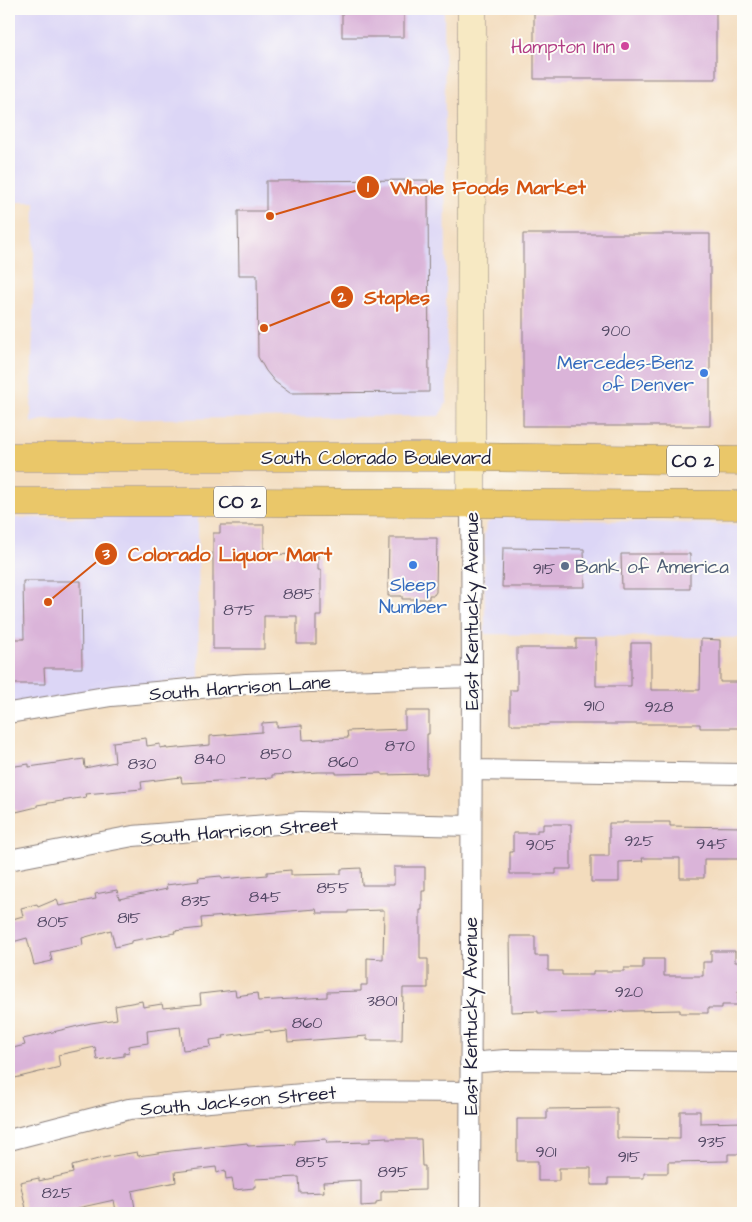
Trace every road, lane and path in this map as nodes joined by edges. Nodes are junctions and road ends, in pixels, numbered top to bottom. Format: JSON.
{"nodes":[{"id":1,"x":472,"y":9,"type":"edge"},
{"id":2,"x":9,"y":457,"type":"edge"},
{"id":3,"x":472,"y":457,"type":"junction"},
{"id":4,"x":743,"y":461,"type":"edge"},
{"id":5,"x":9,"y":502,"type":"edge"},
{"id":6,"x":470,"y":503,"type":"junction"},
{"id":7,"x":743,"y":506,"type":"edge"},
{"id":8,"x":472,"y":677,"type":"junction"},
{"id":9,"x":9,"y":713,"type":"edge"},
{"id":10,"x":472,"y":770,"type":"junction"},
{"id":11,"x":743,"y":774,"type":"edge"},
{"id":12,"x":471,"y":826,"type":"junction"},
{"id":13,"x":9,"y":860,"type":"edge"},
{"id":14,"x":470,"y":1062,"type":"junction"},
{"id":15,"x":743,"y":1062,"type":"edge"},
{"id":16,"x":470,"y":1092,"type":"junction"},
{"id":17,"x":9,"y":1140,"type":"edge"},
{"id":18,"x":470,"y":1213,"type":"edge"}],
"edges":[{"from":1,"to":3,"type":"street","name":"East Kentucky Avenue"},
{"from":2,"to":3,"type":"main road","name":"South Colorado Boulevard","number":"CO 2"},
{"from":3,"to":4,"type":"main road","name":"South Colorado Boulevard","number":"CO 2"},
{"from":3,"to":6,"type":"street","name":"East Kentucky Avenue"},
{"from":5,"to":6,"type":"main road","number":"CO 2"},
{"from":6,"to":7,"type":"main road","number":"CO 2"},
{"from":6,"to":8,"type":"street","name":"East Kentucky Avenue"},
{"from":8,"to":9,"type":"street","name":"South Harrison Lane"},
{"from":8,"to":10,"type":"street","name":"East Kentucky Avenue"},
{"from":10,"to":11,"type":"street"},
{"from":10,"to":12,"type":"street","name":"East Kentucky Avenue"},
{"from":12,"to":13,"type":"street","name":"South Harrison Street"},
{"from":12,"to":14,"type":"street","name":"East Kentucky Avenue"},
{"from":14,"to":15,"type":"street"},
{"from":14,"to":16,"type":"street","name":"East Kentucky Avenue"},
{"from":16,"to":17,"type":"street","name":"South Jackson Street"},
{"from":16,"to":18,"type":"street","name":"East Kentucky Avenue"}]}
